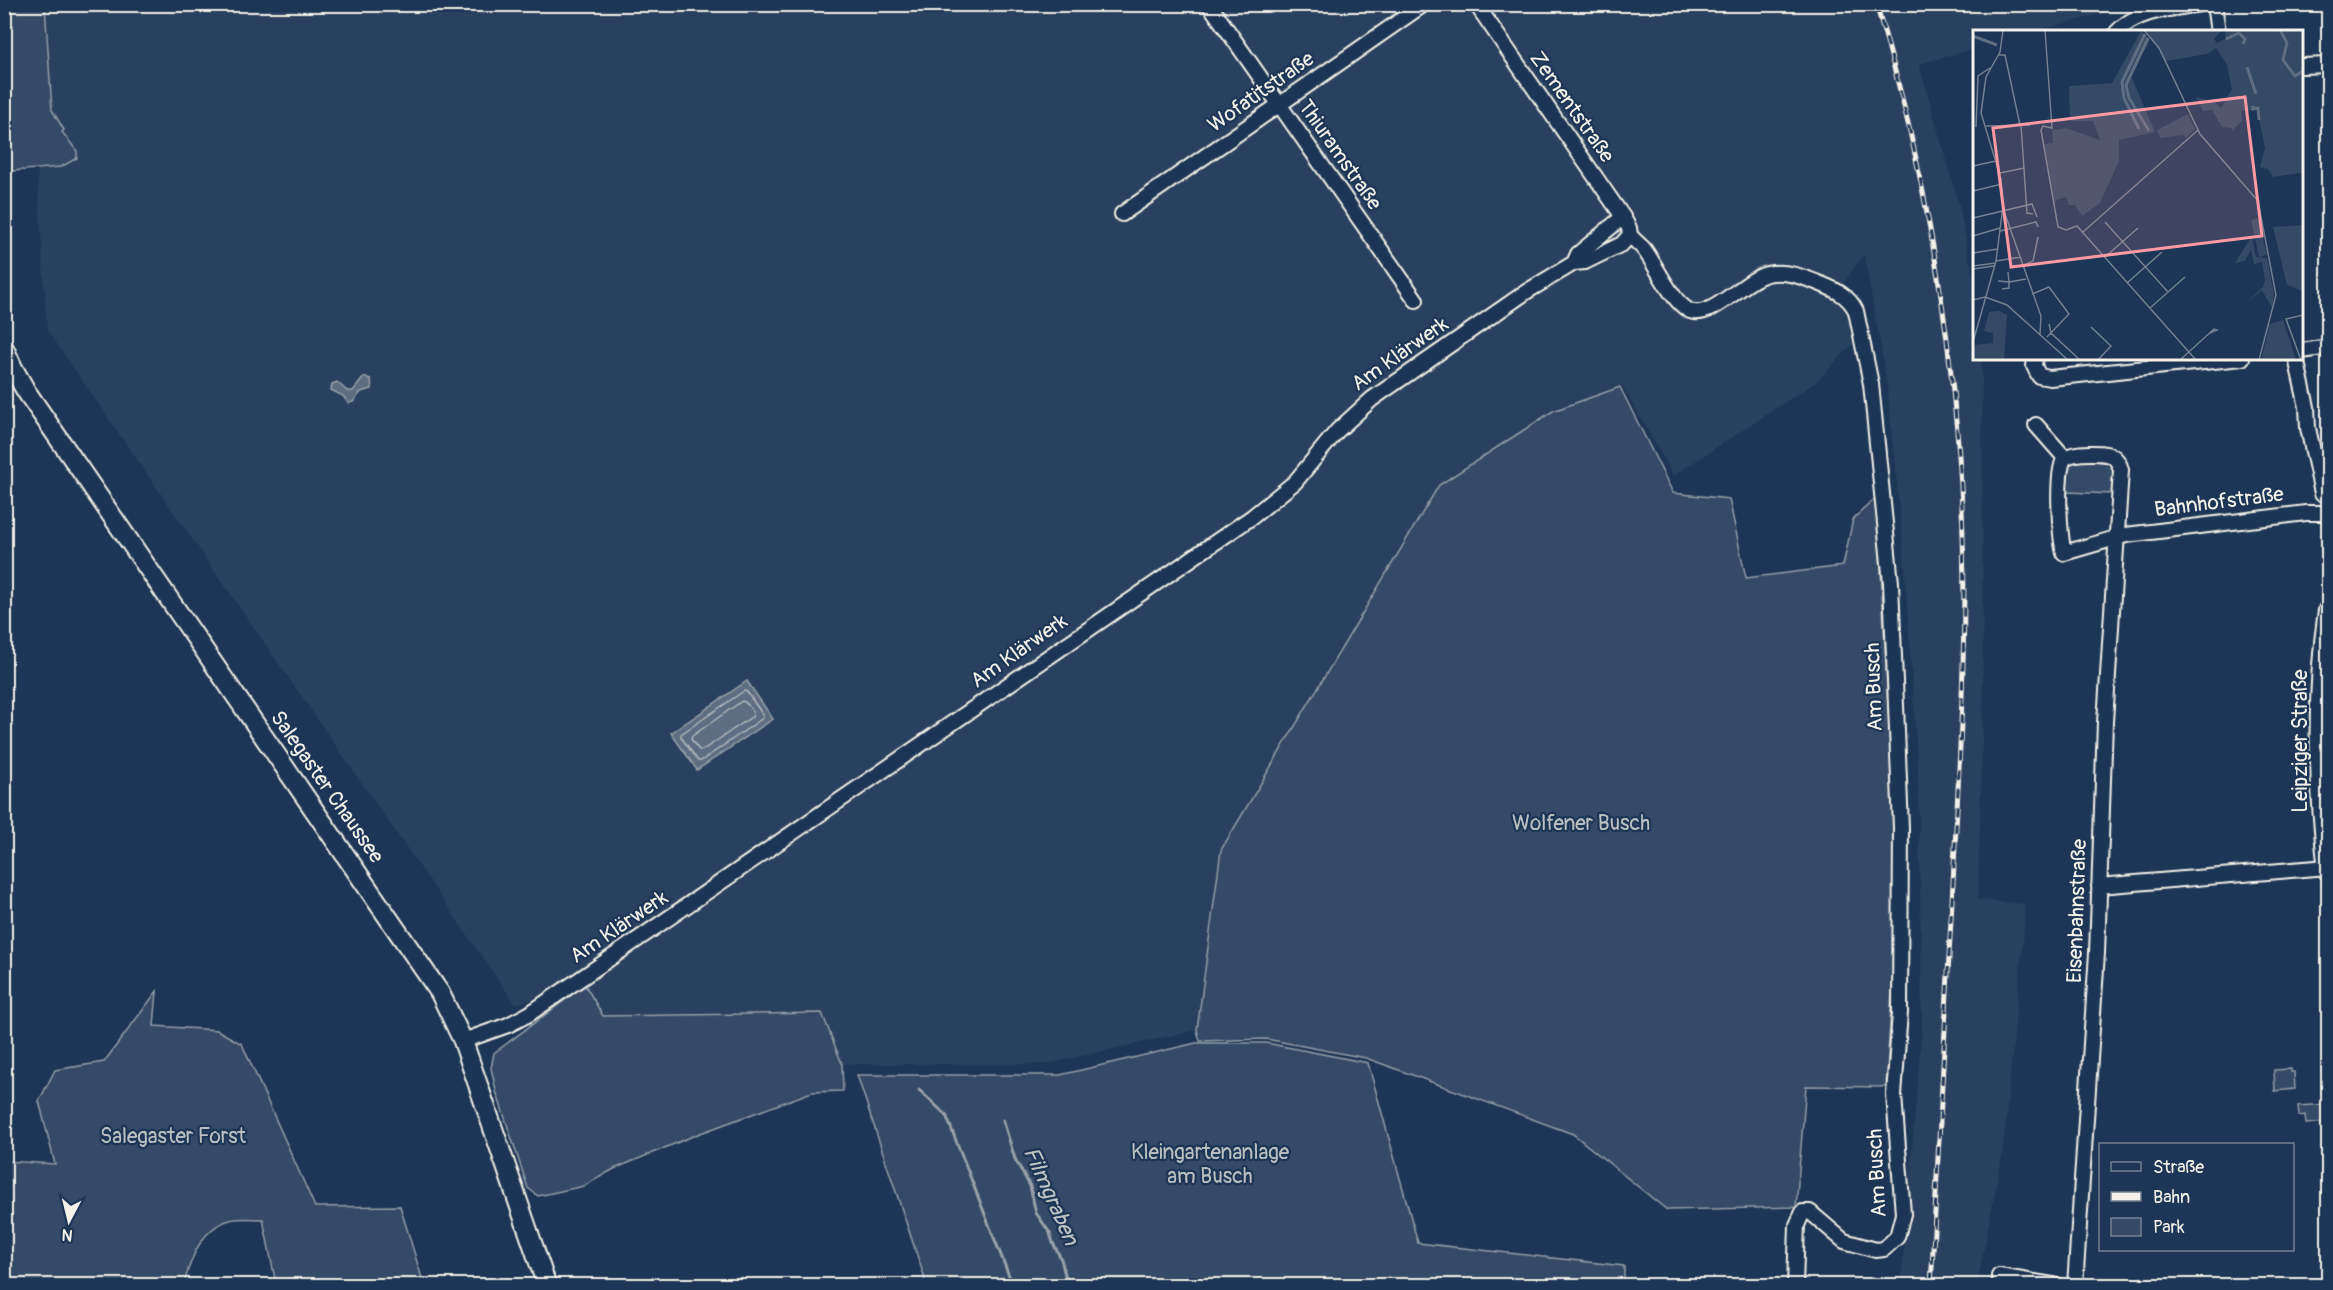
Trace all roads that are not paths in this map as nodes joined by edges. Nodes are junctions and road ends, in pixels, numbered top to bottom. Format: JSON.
{"nodes":[{"id":1,"x":1209,"y":4,"type":"edge"},
{"id":2,"x":1424,"y":4,"type":"edge"},
{"id":3,"x":1476,"y":4,"type":"edge"},
{"id":4,"x":2201,"y":4,"type":"edge"},
{"id":5,"x":2214,"y":4,"type":"edge"},
{"id":6,"x":2119,"y":30,"type":"edge"},
{"id":7,"x":2218,"y":30,"type":"edge"},
{"id":8,"x":2328,"y":65,"type":"edge"},
{"id":9,"x":2303,"y":66,"type":"edge"},
{"id":10,"x":1280,"y":105,"type":"junction"},
{"id":11,"x":1122,"y":214,"type":"dead end"},
{"id":12,"x":1623,"y":217,"type":"junction"},
{"id":13,"x":1630,"y":235,"type":"junction"},
{"id":14,"x":1574,"y":263,"type":"junction"},
{"id":15,"x":1416,"y":300,"type":"dead end"},
{"id":16,"x":4,"y":348,"type":"edge"},
{"id":17,"x":2328,"y":348,"type":"edge"},
{"id":18,"x":2303,"y":351,"type":"edge"},
{"id":19,"x":2223,"y":360,"type":"edge"},
{"id":20,"x":2296,"y":360,"type":"edge"},
{"id":21,"x":2035,"y":365,"type":"edge"},
{"id":22,"x":2036,"y":425,"type":"dead end"},
{"id":23,"x":2065,"y":458,"type":"junction"},
{"id":24,"x":2322,"y":493,"type":"dead end"},
{"id":25,"x":2328,"y":513,"type":"edge"},
{"id":26,"x":2116,"y":537,"type":"junction"},
{"id":27,"x":2328,"y":610,"type":"edge"},
{"id":28,"x":2323,"y":765,"type":"edge"},
{"id":29,"x":2328,"y":869,"type":"edge"},
{"id":30,"x":2098,"y":886,"type":"junction"},
{"id":31,"x":463,"y":1041,"type":"junction"},
{"id":32,"x":1999,"y":1276,"type":"dead end"},
{"id":33,"x":547,"y":1286,"type":"edge"},
{"id":34,"x":1795,"y":1286,"type":"edge"},
{"id":35,"x":2059,"y":1286,"type":"edge"},
{"id":36,"x":2075,"y":1286,"type":"edge"}],
"edges":[{"from":1,"to":10,"type":"street","name":"Thiuramstraße"},
{"from":2,"to":10,"type":"street","name":"Wofatitstraße"},
{"from":3,"to":12,"type":"street","name":"Zementstraße"},
{"from":4,"to":6,"type":"street"},
{"from":5,"to":7,"type":"street"},
{"from":8,"to":9,"type":"street"},
{"from":10,"to":11,"type":"street","name":"Wofatitstraße"},
{"from":10,"to":15,"type":"street","name":"Thiuramstraße"},
{"from":12,"to":13,"type":"street","name":"Zementstraße"},
{"from":12,"to":14,"type":"street","name":"Am Klärwerk"},
{"from":13,"to":14,"type":"street","name":"Am Klärwerk"},
{"from":13,"to":34,"type":"street","name":"Am Busch"},
{"from":14,"to":31,"type":"street","name":"Am Klärwerk"},
{"from":16,"to":31,"type":"main road","name":"Salegaster Chaussee"},
{"from":17,"to":18,"type":"street"},
{"from":19,"to":21,"type":"street"},
{"from":20,"to":24,"type":"street"},
{"from":22,"to":23,"type":"street"},
{"from":23,"to":26,"type":"street"},
{"from":23,"to":26,"type":"street","name":"Bahnhofstraße"},
{"from":25,"to":26,"type":"street","name":"Bahnhofstraße"},
{"from":26,"to":30,"type":"street","name":"Eisenbahnstraße"},
{"from":27,"to":28,"type":"main road","name":"Leipziger Straße"},
{"from":28,"to":29,"type":"main road","name":"Leipziger Straße"},
{"from":29,"to":30,"type":"street"},
{"from":30,"to":36,"type":"street","name":"Eisenbahnstraße"},
{"from":31,"to":33,"type":"main road","name":"Salegaster Chaussee"},
{"from":32,"to":35,"type":"street"}]}
